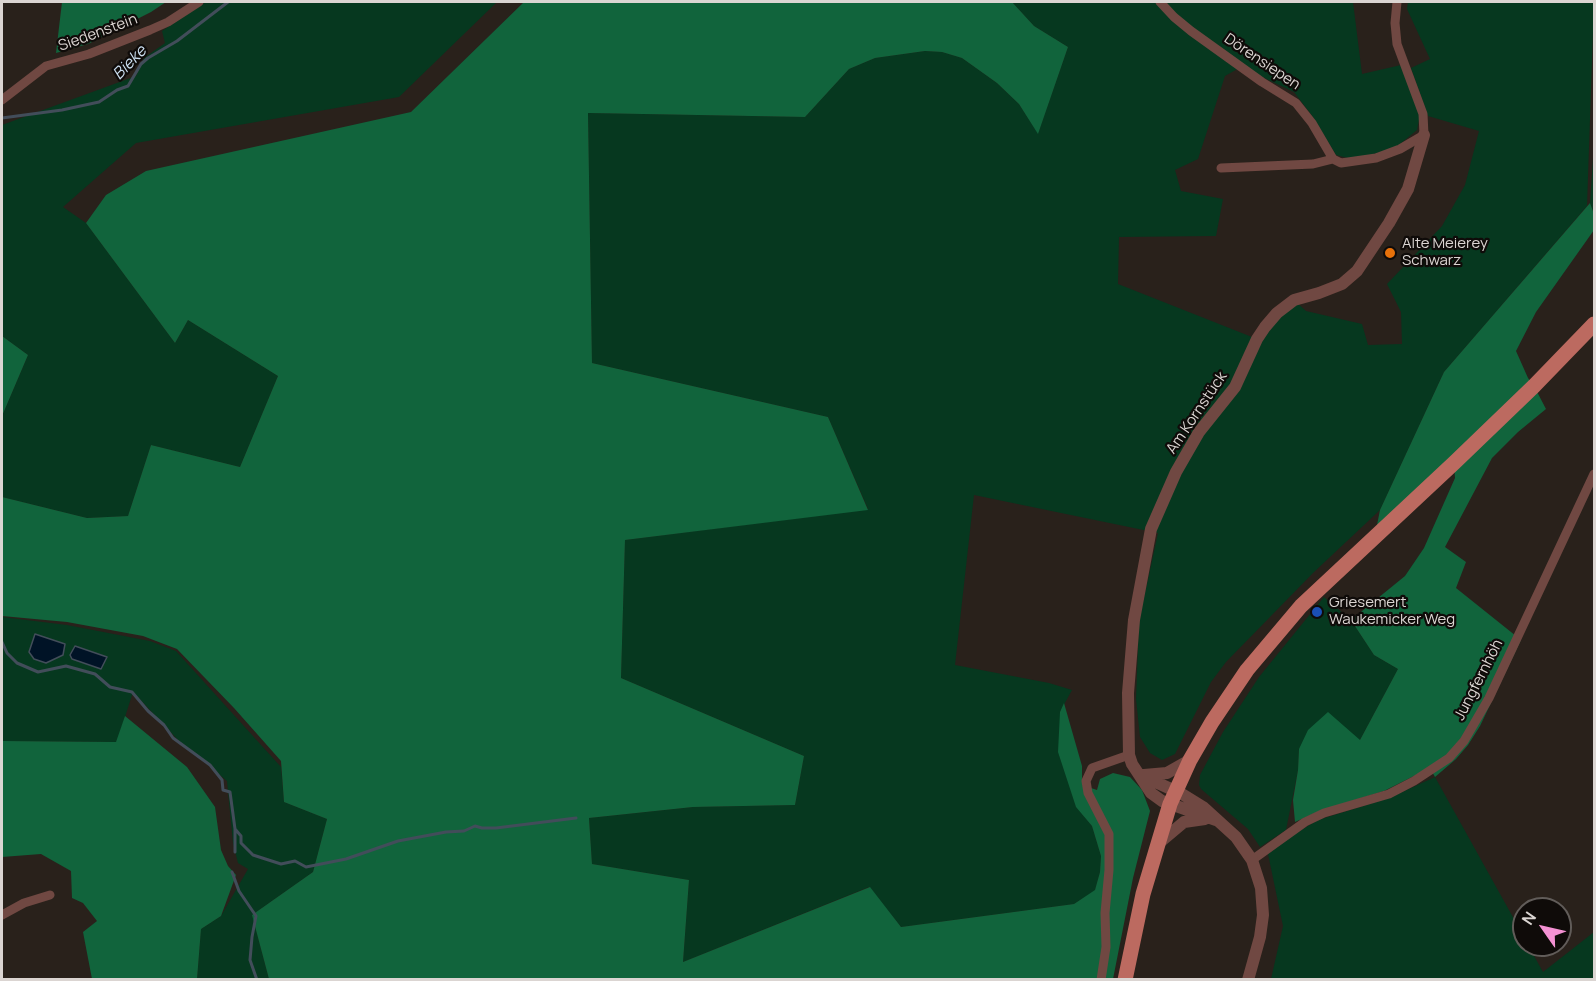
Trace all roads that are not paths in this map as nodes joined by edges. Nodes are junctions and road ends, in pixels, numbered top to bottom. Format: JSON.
{"nodes":[{"id":1,"x":199,"y":2,"type":"edge"},
{"id":2,"x":1160,"y":2,"type":"edge"},
{"id":3,"x":1397,"y":2,"type":"edge"},
{"id":4,"x":2,"y":86,"type":"edge"},
{"id":5,"x":5,"y":97,"type":"edge"},
{"id":6,"x":1424,"y":135,"type":"junction"},
{"id":7,"x":1333,"y":159,"type":"junction"},
{"id":8,"x":1221,"y":168,"type":"dead end"},
{"id":9,"x":1594,"y":324,"type":"edge"},
{"id":10,"x":1594,"y":474,"type":"edge"},
{"id":11,"x":1129,"y":755,"type":"junction"},
{"id":12,"x":1190,"y":760,"type":"junction"},
{"id":13,"x":1140,"y":775,"type":"junction"},
{"id":14,"x":1173,"y":798,"type":"junction"},
{"id":15,"x":1215,"y":820,"type":"junction"},
{"id":16,"x":1156,"y":846,"type":"junction"},
{"id":17,"x":1252,"y":860,"type":"junction"},
{"id":18,"x":50,"y":895,"type":"dead end"},
{"id":19,"x":2,"y":915,"type":"edge"},
{"id":20,"x":1101,"y":980,"type":"edge"},
{"id":21,"x":1125,"y":980,"type":"edge"},
{"id":22,"x":1248,"y":980,"type":"edge"}],
"edges":[{"from":1,"to":5,"type":"street","name":"Siedenstein"},
{"from":2,"to":7,"type":"street","name":"Dörensiepen"},
{"from":3,"to":6,"type":"street"},
{"from":4,"to":5,"type":"street","name":"Siedenstein"},
{"from":6,"to":7,"type":"street"},
{"from":6,"to":11,"type":"street","name":"Am Kornstück"},
{"from":7,"to":8,"type":"street"},
{"from":9,"to":12,"type":"main road"},
{"from":10,"to":17,"type":"street","name":"Jungfernhöh"},
{"from":11,"to":13,"type":"street","name":"Am Kornstück"},
{"from":11,"to":20,"type":"street"},
{"from":12,"to":13,"type":"street"},
{"from":12,"to":14,"type":"main road"},
{"from":13,"to":14,"type":"street","name":"Am Kornstück"},
{"from":14,"to":15,"type":"street","name":"Am Kornstück"},
{"from":14,"to":16,"type":"main road"},
{"from":15,"to":16,"type":"street"},
{"from":15,"to":17,"type":"street"},
{"from":16,"to":21,"type":"main road"},
{"from":17,"to":22,"type":"street"},
{"from":18,"to":19,"type":"street"}]}
